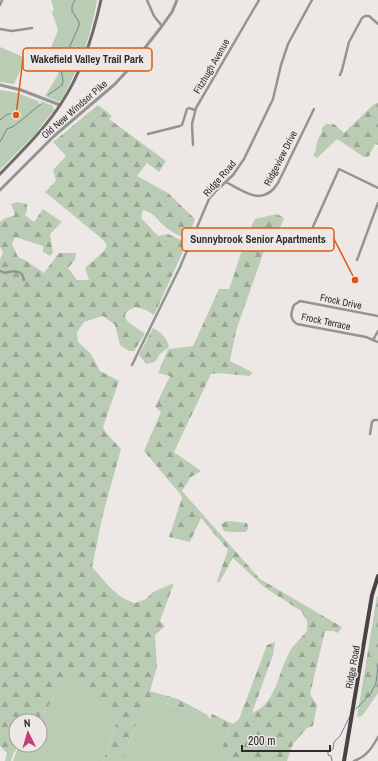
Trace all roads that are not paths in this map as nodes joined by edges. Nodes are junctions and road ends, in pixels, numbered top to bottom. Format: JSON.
{"nodes":[{"id":1,"x":2,"y":0,"type":"edge"},
{"id":2,"x":101,"y":0,"type":"edge"},
{"id":3,"x":147,"y":0,"type":"edge"},
{"id":4,"x":177,"y":0,"type":"edge"},
{"id":5,"x":259,"y":0,"type":"edge"},
{"id":6,"x":312,"y":0,"type":"edge"},
{"id":7,"x":0,"y":5,"type":"edge"},
{"id":8,"x":378,"y":24,"type":"edge"},
{"id":9,"x":162,"y":26,"type":"junction"},
{"id":10,"x":32,"y":28,"type":"dead end"},
{"id":11,"x":0,"y":29,"type":"edge"},
{"id":12,"x":340,"y":75,"type":"dead end"},
{"id":13,"x":0,"y":85,"type":"edge"},
{"id":14,"x":60,"y":105,"type":"junction"},
{"id":15,"x":314,"y":109,"type":"dead end"},
{"id":16,"x":195,"y":110,"type":"junction"},
{"id":17,"x":148,"y":134,"type":"dead end"},
{"id":18,"x":193,"y":145,"type":"dead end"},
{"id":19,"x":0,"y":174,"type":"edge"},
{"id":20,"x":226,"y":182,"type":"junction"},
{"id":21,"x":378,"y":188,"type":"edge"},
{"id":22,"x":0,"y":190,"type":"edge"},
{"id":23,"x":378,"y":203,"type":"edge"},
{"id":24,"x":312,"y":229,"type":"dead end"},
{"id":25,"x":357,"y":260,"type":"dead end"},
{"id":26,"x":0,"y":271,"type":"edge"},
{"id":27,"x":24,"y":280,"type":"dead end"},
{"id":28,"x":300,"y":301,"type":"joint"},
{"id":29,"x":378,"y":316,"type":"edge"},
{"id":30,"x":378,"y":331,"type":"edge"},
{"id":31,"x":373,"y":340,"type":"junction"},
{"id":32,"x":378,"y":342,"type":"edge"},
{"id":33,"x":132,"y":365,"type":"dead end"},
{"id":34,"x":378,"y":420,"type":"edge"},
{"id":35,"x":370,"y":434,"type":"dead end"},
{"id":36,"x":378,"y":576,"type":"edge"},
{"id":37,"x":378,"y":737,"type":"edge"},
{"id":38,"x":346,"y":761,"type":"edge"},
{"id":39,"x":354,"y":761,"type":"edge"}],
"edges":[{"from":1,"to":7,"type":"street"},
{"from":2,"to":14,"type":"main road"},
{"from":3,"to":9,"type":"street"},
{"from":4,"to":9,"type":"street","name":"Old New Windsor Pike"},
{"from":5,"to":16,"type":"street","name":"Fitzhugh Avenue"},
{"from":6,"to":20,"type":"street","name":"Ridge Road"},
{"from":8,"to":12,"type":"street"},
{"from":9,"to":22,"type":"street","name":"Old New Windsor Pike"},
{"from":10,"to":11,"type":"street"},
{"from":13,"to":14,"type":"street"},
{"from":14,"to":19,"type":"main road"},
{"from":15,"to":20,"type":"street","name":"Ridgeview Drive"},
{"from":16,"to":17,"type":"street"},
{"from":16,"to":18,"type":"street","name":"Fitzhugh Avenue"},
{"from":20,"to":33,"type":"street","name":"Ridge Road"},
{"from":21,"to":24,"type":"street"},
{"from":23,"to":25,"type":"street"},
{"from":26,"to":27,"type":"street"},
{"from":28,"to":29,"type":"street","name":"Frock Drive"},
{"from":28,"to":31,"type":"street","name":"Frock Terrace"},
{"from":30,"to":31,"type":"street"},
{"from":31,"to":32,"type":"street","name":"Frock Terrace"},
{"from":34,"to":35,"type":"street"},
{"from":36,"to":38,"type":"highway","name":"Ridge Road"},
{"from":37,"to":39,"type":"street"}]}
